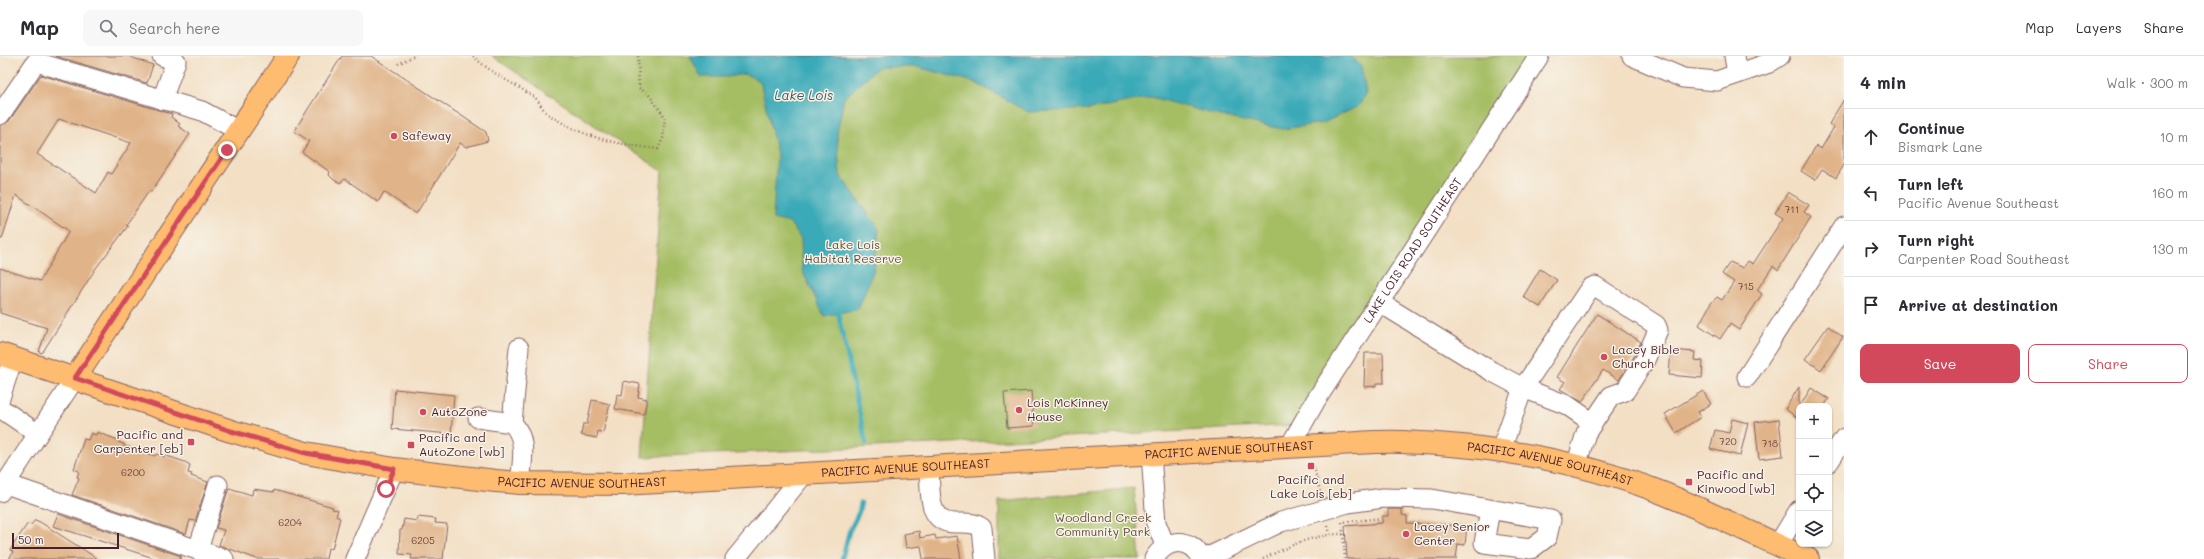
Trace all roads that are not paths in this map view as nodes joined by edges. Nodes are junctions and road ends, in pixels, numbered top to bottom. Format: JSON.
{"nodes":[{"id":1,"x":162,"y":56,"type":"edge"},
{"id":2,"x":288,"y":56,"type":"edge"},
{"id":3,"x":1539,"y":56,"type":"edge"},
{"id":4,"x":1632,"y":56,"type":"edge"},
{"id":5,"x":1780,"y":56,"type":"edge"},
{"id":6,"x":1649,"y":60,"type":"edge"},
{"id":7,"x":1735,"y":65,"type":"edge"},
{"id":8,"x":162,"y":100,"type":"junction"},
{"id":9,"x":0,"y":115,"type":"edge"},
{"id":10,"x":239,"y":131,"type":"junction"},
{"id":11,"x":1844,"y":226,"type":"edge"},
{"id":12,"x":1379,"y":302,"type":"junction"},
{"id":13,"x":519,"y":348,"type":"dead end"},
{"id":14,"x":7,"y":356,"type":"edge"},
{"id":15,"x":1747,"y":377,"type":"dead end"},
{"id":16,"x":75,"y":378,"type":"junction"},
{"id":17,"x":1523,"y":388,"type":"junction"},
{"id":18,"x":0,"y":398,"type":"edge"},
{"id":19,"x":0,"y":408,"type":"edge"},
{"id":20,"x":478,"y":418,"type":"dead end"},
{"id":21,"x":1593,"y":422,"type":"junction"},
{"id":22,"x":512,"y":423,"type":"junction"},
{"id":23,"x":38,"y":434,"type":"junction"},
{"id":24,"x":1844,"y":438,"type":"edge"},
{"id":25,"x":1300,"y":446,"type":"junction"},
{"id":26,"x":1501,"y":450,"type":"junction"},
{"id":27,"x":1152,"y":454,"type":"junction"},
{"id":28,"x":1832,"y":457,"type":"edge"},
{"id":29,"x":930,"y":466,"type":"junction"},
{"id":30,"x":1576,"y":466,"type":"junction"},
{"id":31,"x":394,"y":469,"type":"junction"},
{"id":32,"x":804,"y":474,"type":"junction"},
{"id":33,"x":520,"y":483,"type":"junction"},
{"id":34,"x":218,"y":485,"type":"dead end"},
{"id":35,"x":3,"y":488,"type":"edge"},
{"id":36,"x":1490,"y":510,"type":"dead end"},
{"id":37,"x":1798,"y":511,"type":"edge"},
{"id":38,"x":1778,"y":545,"type":"junction"},
{"id":39,"x":198,"y":550,"type":"junction"},
{"id":40,"x":1160,"y":552,"type":"edge"},
{"id":41,"x":220,"y":558,"type":"edge"},
{"id":42,"x":355,"y":559,"type":"edge"},
{"id":43,"x":735,"y":559,"type":"edge"},
{"id":44,"x":985,"y":559,"type":"edge"},
{"id":45,"x":1203,"y":559,"type":"edge"},
{"id":46,"x":1808,"y":559,"type":"edge"}],
"edges":[{"from":1,"to":8,"type":"street"},
{"from":2,"to":10,"type":"main road"},
{"from":3,"to":12,"type":"street","name":"LAKE LOIS ROAD SOUTHEAST"},
{"from":4,"to":6,"type":"street"},
{"from":5,"to":7,"type":"street"},
{"from":6,"to":7,"type":"street"},
{"from":8,"to":9,"type":"street"},
{"from":8,"to":10,"type":"street"},
{"from":10,"to":16,"type":"main road"},
{"from":11,"to":15,"type":"street"},
{"from":12,"to":17,"type":"street"},
{"from":12,"to":25,"type":"street","name":"LAKE LOIS ROAD SOUTHEAST"},
{"from":13,"to":22,"type":"street"},
{"from":14,"to":16,"type":"main road","name":"PACIFIC AVENUE SOUTHEAST"},
{"from":14,"to":18,"type":"street"},
{"from":16,"to":23,"type":"street"},
{"from":16,"to":31,"type":"main road","name":"PACIFIC AVENUE SOUTHEAST"},
{"from":17,"to":21,"type":"street"},
{"from":17,"to":21,"type":"street"},
{"from":17,"to":26,"type":"street"},
{"from":19,"to":23,"type":"street"},
{"from":20,"to":22,"type":"street"},
{"from":21,"to":30,"type":"street"},
{"from":22,"to":33,"type":"street"},
{"from":23,"to":35,"type":"street"},
{"from":24,"to":28,"type":"street"},
{"from":25,"to":26,"type":"main road","name":"PACIFIC AVENUE SOUTHEAST"},
{"from":25,"to":27,"type":"main road","name":"PACIFIC AVENUE SOUTHEAST"},
{"from":26,"to":30,"type":"main road","name":"PACIFIC AVENUE SOUTHEAST"},
{"from":27,"to":29,"type":"main road","name":"PACIFIC AVENUE SOUTHEAST"},
{"from":27,"to":40,"type":"street"},
{"from":29,"to":32,"type":"main road","name":"PACIFIC AVENUE SOUTHEAST"},
{"from":29,"to":44,"type":"street"},
{"from":30,"to":38,"type":"main road","name":"PACIFIC AVENUE SOUTHEAST"},
{"from":31,"to":33,"type":"main road","name":"PACIFIC AVENUE SOUTHEAST"},
{"from":31,"to":42,"type":"street"},
{"from":32,"to":33,"type":"main road","name":"PACIFIC AVENUE SOUTHEAST"},
{"from":32,"to":43,"type":"street"},
{"from":34,"to":39,"type":"street"},
{"from":35,"to":39,"type":"street"},
{"from":36,"to":45,"type":"street"},
{"from":37,"to":38,"type":"street"},
{"from":38,"to":46,"type":"main road","name":"PACIFIC AVENUE SOUTHEAST"},
{"from":39,"to":41,"type":"street"},
{"from":40,"to":45,"type":"street"}]}
